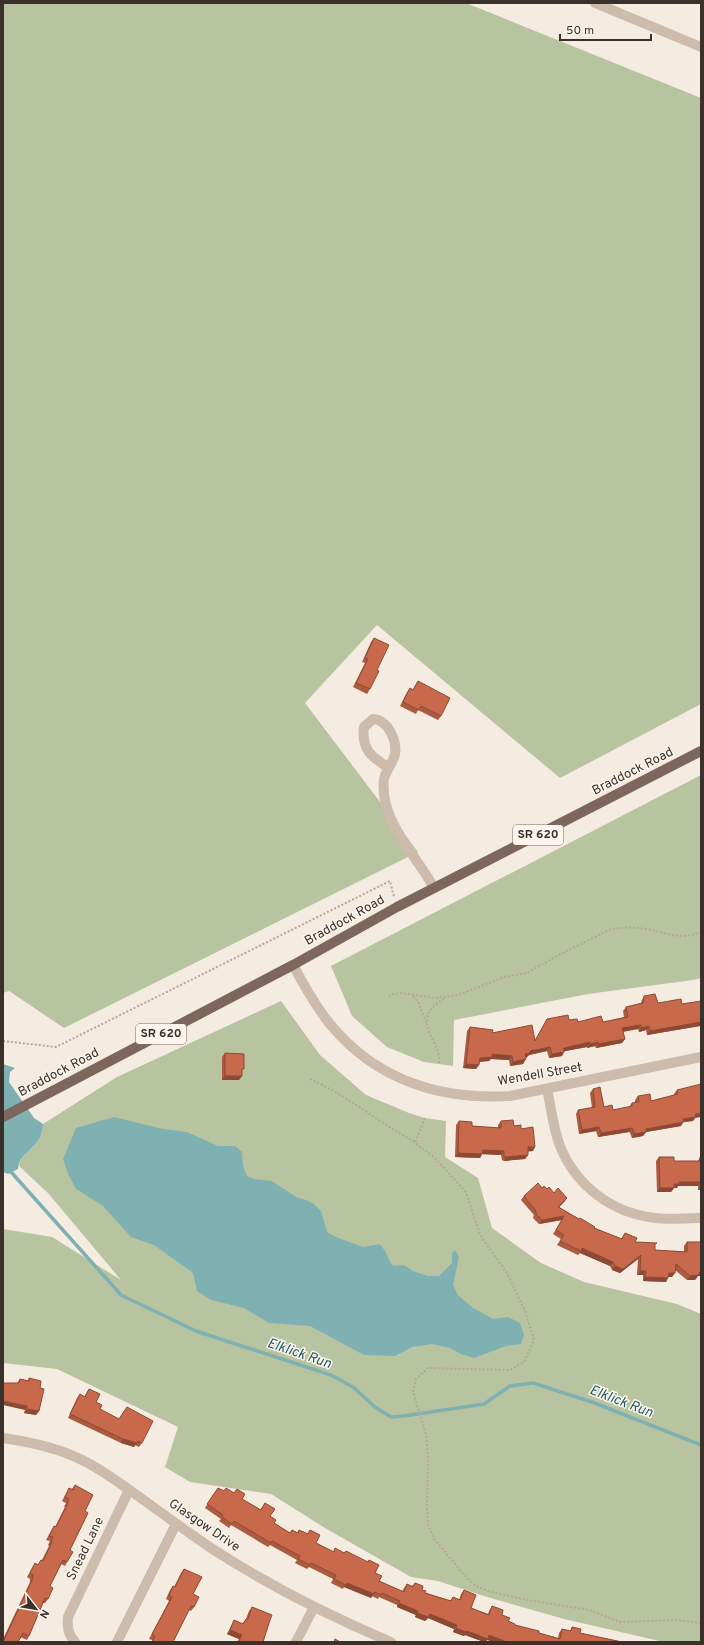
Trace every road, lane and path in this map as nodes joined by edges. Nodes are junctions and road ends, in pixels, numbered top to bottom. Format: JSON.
{"nodes":[{"id":1,"x":595,"y":3,"type":"edge"},
{"id":2,"x":701,"y":47,"type":"edge"},
{"id":3,"x":701,"y":751,"type":"edge"},
{"id":4,"x":389,"y":768,"type":"junction"},
{"id":5,"x":434,"y":888,"type":"junction"},
{"id":6,"x":397,"y":908,"type":"junction"},
{"id":7,"x":701,"y":932,"type":"edge"},
{"id":8,"x":293,"y":965,"type":"junction"},
{"id":9,"x":412,"y":995,"type":"junction"},
{"id":10,"x":389,"y":997,"type":"dead end"},
{"id":11,"x":446,"y":997,"type":"junction"},
{"id":12,"x":426,"y":1022,"type":"junction"},
{"id":13,"x":3,"y":1041,"type":"edge"},
{"id":14,"x":701,"y":1056,"type":"edge"},
{"id":15,"x":439,"y":1064,"type":"dead end"},
{"id":16,"x":310,"y":1079,"type":"dead end"},
{"id":17,"x":547,"y":1089,"type":"junction"},
{"id":18,"x":3,"y":1117,"type":"edge"},
{"id":19,"x":425,"y":1118,"type":"dead end"},
{"id":20,"x":415,"y":1143,"type":"junction"},
{"id":21,"x":701,"y":1218,"type":"edge"},
{"id":22,"x":3,"y":1438,"type":"edge"},
{"id":23,"x":129,"y":1490,"type":"junction"},
{"id":24,"x":176,"y":1524,"type":"junction"},
{"id":25,"x":314,"y":1607,"type":"junction"},
{"id":26,"x":701,"y":1623,"type":"edge"},
{"id":27,"x":75,"y":1642,"type":"edge"},
{"id":28,"x":117,"y":1642,"type":"edge"},
{"id":29,"x":296,"y":1642,"type":"edge"},
{"id":30,"x":391,"y":1642,"type":"edge"}],
"edges":[{"from":1,"to":2,"type":"street"},
{"from":3,"to":5,"type":"main road","name":"Braddock Road","number":"SR 620"},
{"from":4,"to":4,"type":"street"},
{"from":4,"to":5,"type":"street"},
{"from":5,"to":6,"type":"main road","name":"Braddock Road","number":"SR 620"},
{"from":6,"to":8,"type":"main road","name":"Braddock Road","number":"SR 620"},
{"from":6,"to":13,"type":"path"},
{"from":7,"to":11,"type":"path"},
{"from":8,"to":17,"type":"street","name":"Wendell Street"},
{"from":8,"to":18,"type":"main road","name":"Braddock Road","number":"SR 620"},
{"from":9,"to":10,"type":"path"},
{"from":9,"to":11,"type":"path"},
{"from":9,"to":12,"type":"path"},
{"from":11,"to":12,"type":"path"},
{"from":12,"to":15,"type":"path"},
{"from":14,"to":17,"type":"street","name":"Wendell Street"},
{"from":16,"to":20,"type":"path"},
{"from":17,"to":21,"type":"street"},
{"from":19,"to":20,"type":"path"},
{"from":20,"to":26,"type":"path"},
{"from":22,"to":23,"type":"street","name":"Glasgow Drive"},
{"from":23,"to":24,"type":"street","name":"Glasgow Drive"},
{"from":23,"to":27,"type":"street","name":"Snead Lane"},
{"from":24,"to":25,"type":"street","name":"Glasgow Drive"},
{"from":24,"to":28,"type":"street"},
{"from":25,"to":29,"type":"street"},
{"from":25,"to":30,"type":"street","name":"Glasgow Drive"}]}
